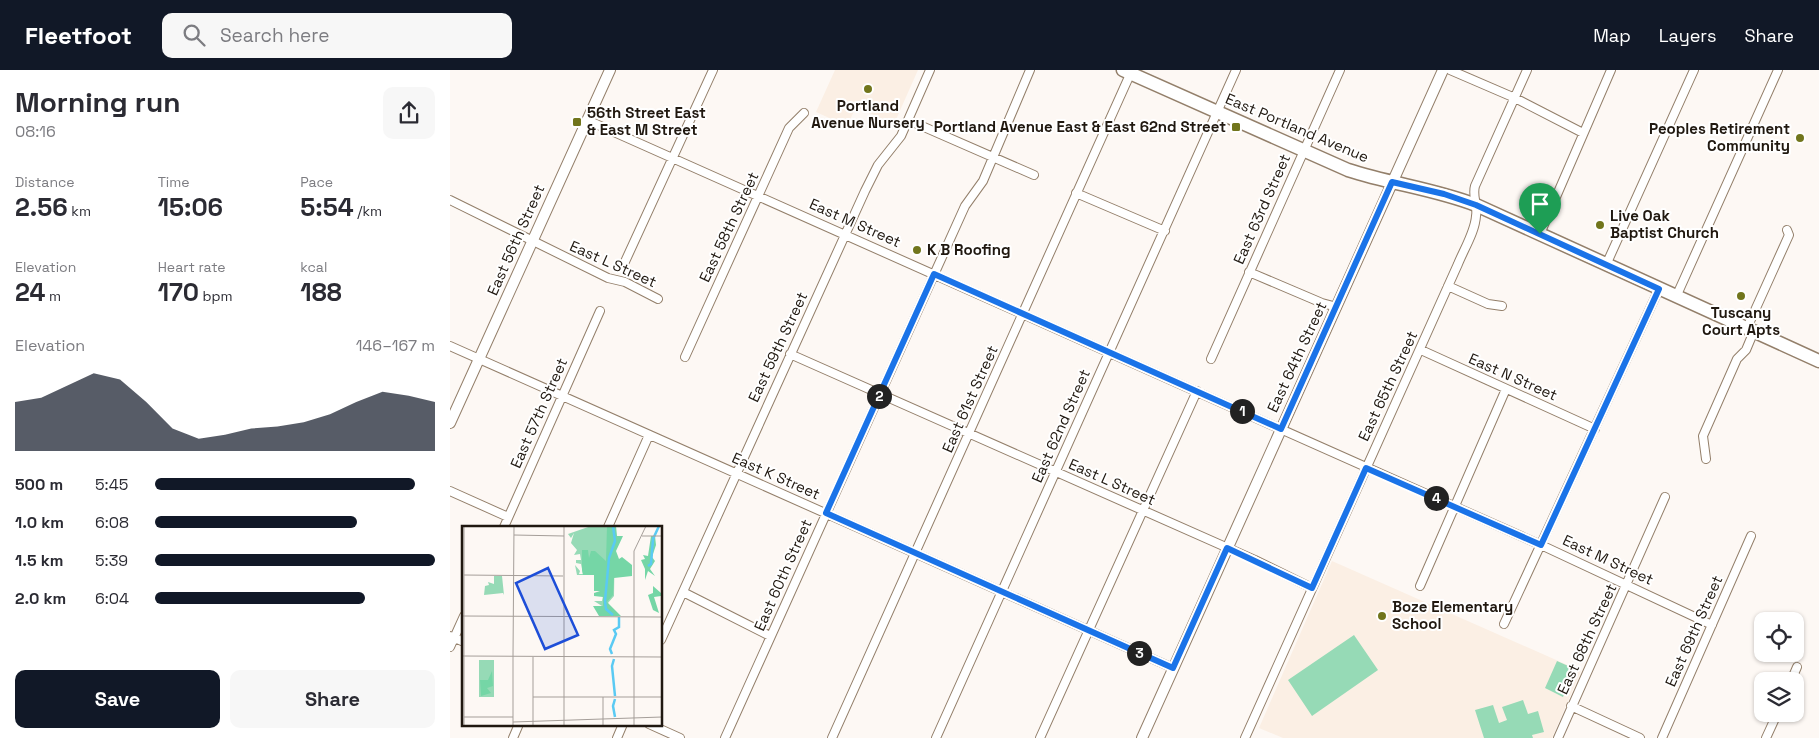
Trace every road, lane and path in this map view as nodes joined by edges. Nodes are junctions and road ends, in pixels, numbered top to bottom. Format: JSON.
{"nodes":[{"id":1,"x":610,"y":70,"type":"edge"},
{"id":2,"x":713,"y":70,"type":"edge"},
{"id":3,"x":930,"y":70,"type":"edge"},
{"id":4,"x":1030,"y":70,"type":"edge"},
{"id":5,"x":1236,"y":70,"type":"edge"},
{"id":6,"x":1340,"y":70,"type":"edge"},
{"id":7,"x":1443,"y":70,"type":"edge"},
{"id":8,"x":1450,"y":70,"type":"edge"},
{"id":9,"x":1527,"y":70,"type":"edge"},
{"id":10,"x":1611,"y":70,"type":"edge"},
{"id":11,"x":1694,"y":70,"type":"edge"},
{"id":12,"x":1778,"y":70,"type":"edge"},
{"id":13,"x":1128,"y":71,"type":"edge"},
{"id":14,"x":1515,"y":98,"type":"junction"},
{"id":15,"x":1217,"y":112,"type":"junction"},
{"id":16,"x":804,"y":113,"type":"dead end"},
{"id":17,"x":587,"y":120,"type":"junction"},
{"id":18,"x":908,"y":120,"type":"junction"},
{"id":19,"x":1583,"y":134,"type":"junction"},
{"id":20,"x":1303,"y":150,"type":"junction"},
{"id":21,"x":672,"y":157,"type":"junction"},
{"id":22,"x":993,"y":157,"type":"junction"},
{"id":23,"x":1034,"y":174,"type":"dead end"},
{"id":24,"x":1392,"y":182,"type":"junction"},
{"id":25,"x":1076,"y":193,"type":"junction"},
{"id":26,"x":759,"y":195,"type":"junction"},
{"id":27,"x":450,"y":200,"type":"edge"},
{"id":28,"x":1476,"y":205,"type":"junction"},
{"id":29,"x":1787,"y":230,"type":"dead end"},
{"id":30,"x":1165,"y":231,"type":"junction"},
{"id":31,"x":845,"y":234,"type":"junction"},
{"id":32,"x":1540,"y":234,"type":"junction"},
{"id":33,"x":533,"y":240,"type":"junction"},
{"id":34,"x":1606,"y":265,"type":"junction"},
{"id":35,"x":623,"y":266,"type":"dead end"},
{"id":36,"x":1249,"y":272,"type":"junction"},
{"id":37,"x":934,"y":274,"type":"junction"},
{"id":38,"x":1448,"y":286,"type":"junction"},
{"id":39,"x":1659,"y":289,"type":"junction"},
{"id":40,"x":1676,"y":297,"type":"junction"},
{"id":41,"x":658,"y":299,"type":"dead end"},
{"id":42,"x":1502,"y":306,"type":"dead end"},
{"id":43,"x":1337,"y":307,"type":"junction"},
{"id":44,"x":600,"y":311,"type":"dead end"},
{"id":45,"x":1023,"y":315,"type":"junction"},
{"id":46,"x":1751,"y":330,"type":"junction"},
{"id":47,"x":450,"y":346,"type":"edge"},
{"id":48,"x":1421,"y":350,"type":"junction"},
{"id":49,"x":1109,"y":352,"type":"junction"},
{"id":50,"x":790,"y":354,"type":"junction"},
{"id":51,"x":685,"y":357,"type":"dead end"},
{"id":52,"x":479,"y":359,"type":"junction"},
{"id":53,"x":1211,"y":359,"type":"dead end"},
{"id":54,"x":1819,"y":361,"type":"edge"},
{"id":55,"x":1506,"y":389,"type":"junction"},
{"id":56,"x":1196,"y":391,"type":"junction"},
{"id":57,"x":880,"y":394,"type":"junction"},
{"id":58,"x":562,"y":396,"type":"junction"},
{"id":59,"x":450,"y":423,"type":"edge"},
{"id":60,"x":1281,"y":429,"type":"junction"},
{"id":61,"x":1595,"y":429,"type":"junction"},
{"id":62,"x":970,"y":434,"type":"junction"},
{"id":63,"x":649,"y":435,"type":"junction"},
{"id":64,"x":1706,"y":459,"type":"dead end"},
{"id":65,"x":1366,"y":468,"type":"junction"},
{"id":66,"x":1056,"y":472,"type":"junction"},
{"id":67,"x":737,"y":474,"type":"junction"},
{"id":68,"x":450,"y":491,"type":"edge"},
{"id":69,"x":1665,"y":497,"type":"dead end"},
{"id":70,"x":1454,"y":506,"type":"junction"},
{"id":71,"x":1143,"y":510,"type":"junction"},
{"id":72,"x":826,"y":513,"type":"junction"},
{"id":73,"x":508,"y":517,"type":"junction"},
{"id":74,"x":504,"y":526,"type":"edge"},
{"id":75,"x":608,"y":526,"type":"edge"},
{"id":76,"x":1751,"y":536,"type":"dead end"},
{"id":77,"x":1541,"y":545,"type":"junction"},
{"id":78,"x":1227,"y":548,"type":"junction"},
{"id":79,"x":915,"y":553,"type":"junction"},
{"id":80,"x":1628,"y":584,"type":"junction"},
{"id":81,"x":1420,"y":586,"type":"dead end"},
{"id":82,"x":1312,"y":588,"type":"junction"},
{"id":83,"x":1002,"y":591,"type":"junction"},
{"id":84,"x":683,"y":592,"type":"junction"},
{"id":85,"x":462,"y":619,"type":"edge"},
{"id":86,"x":1504,"y":624,"type":"dead end"},
{"id":87,"x":1712,"y":625,"type":"junction"},
{"id":88,"x":1088,"y":630,"type":"junction"},
{"id":89,"x":452,"y":636,"type":"edge"},
{"id":90,"x":770,"y":636,"type":"junction"},
{"id":91,"x":662,"y":638,"type":"edge"},
{"id":92,"x":450,"y":647,"type":"edge"},
{"id":93,"x":1797,"y":667,"type":"dead end"},
{"id":94,"x":1173,"y":668,"type":"junction"},
{"id":95,"x":1795,"y":672,"type":"edge"},
{"id":96,"x":1571,"y":706,"type":"junction"},
{"id":97,"x":1773,"y":722,"type":"edge"},
{"id":98,"x":518,"y":726,"type":"edge"},
{"id":99,"x":623,"y":726,"type":"edge"},
{"id":100,"x":653,"y":726,"type":"edge"},
{"id":101,"x":513,"y":738,"type":"edge"},
{"id":102,"x":617,"y":738,"type":"edge"},
{"id":103,"x":680,"y":738,"type":"edge"},
{"id":104,"x":725,"y":738,"type":"edge"},
{"id":105,"x":832,"y":738,"type":"edge"},
{"id":106,"x":936,"y":738,"type":"edge"},
{"id":107,"x":1040,"y":738,"type":"edge"},
{"id":108,"x":1142,"y":738,"type":"edge"},
{"id":109,"x":1245,"y":738,"type":"edge"},
{"id":110,"x":1558,"y":738,"type":"edge"},
{"id":111,"x":1640,"y":738,"type":"edge"},
{"id":112,"x":1662,"y":738,"type":"edge"},
{"id":113,"x":1766,"y":738,"type":"edge"}],
"edges":[{"from":1,"to":17,"type":"street","name":"East 56th Street"},
{"from":2,"to":21,"type":"street"},
{"from":3,"to":18,"type":"street","name":"East 59th Street"},
{"from":4,"to":22,"type":"street","name":"East 60th Street"},
{"from":5,"to":15,"type":"street","name":"East 62nd Street"},
{"from":6,"to":20,"type":"street","name":"East 63rd Street"},
{"from":7,"to":24,"type":"street","name":"East 64th Street"},
{"from":8,"to":14,"type":"street"},
{"from":9,"to":14,"type":"street","name":"East 65th Street"},
{"from":10,"to":19,"type":"street"},
{"from":11,"to":34,"type":"street"},
{"from":12,"to":40,"type":"street"},
{"from":13,"to":15,"type":"main road","name":"East Portland Avenue"},
{"from":13,"to":25,"type":"street","name":"East 61st Street"},
{"from":14,"to":19,"type":"street"},
{"from":14,"to":28,"type":"street","name":"East 65th Street"},
{"from":15,"to":20,"type":"main road","name":"East Portland Avenue"},
{"from":15,"to":30,"type":"street","name":"East 62nd Street"},
{"from":16,"to":26,"type":"street","name":"East 58th Street"},
{"from":17,"to":21,"type":"street","name":"East M Street"},
{"from":17,"to":33,"type":"street","name":"East 56th Street"},
{"from":18,"to":22,"type":"street"},
{"from":18,"to":31,"type":"street","name":"East 59th Street"},
{"from":19,"to":32,"type":"street"},
{"from":20,"to":24,"type":"main road","name":"East Portland Avenue"},
{"from":20,"to":36,"type":"street","name":"East 63rd Street"},
{"from":21,"to":26,"type":"street","name":"East M Street"},
{"from":21,"to":35,"type":"street"},
{"from":22,"to":23,"type":"street"},
{"from":22,"to":37,"type":"street","name":"East 60th Street"},
{"from":24,"to":28,"type":"main road","name":"East Portland Avenue"},
{"from":24,"to":43,"type":"street","name":"East 64th Street"},
{"from":25,"to":30,"type":"street"},
{"from":25,"to":45,"type":"street","name":"East 61st Street"},
{"from":26,"to":31,"type":"street","name":"East M Street"},
{"from":26,"to":51,"type":"street","name":"East 58th Street"},
{"from":27,"to":33,"type":"street","name":"East L Street"},
{"from":28,"to":32,"type":"main road","name":"East Portland Avenue"},
{"from":28,"to":38,"type":"street","name":"East 65th Street"},
{"from":29,"to":46,"type":"street"},
{"from":30,"to":49,"type":"street","name":"East 62nd Street"},
{"from":31,"to":37,"type":"street","name":"East M Street"},
{"from":31,"to":50,"type":"street","name":"East 59th Street"},
{"from":32,"to":34,"type":"main road","name":"East Portland Avenue"},
{"from":33,"to":41,"type":"street","name":"East L Street"},
{"from":33,"to":52,"type":"street","name":"East 56th Street"},
{"from":34,"to":39,"type":"main road","name":"East Portland Avenue"},
{"from":36,"to":43,"type":"street"},
{"from":36,"to":53,"type":"street","name":"East 63rd Street"},
{"from":37,"to":45,"type":"street","name":"East M Street"},
{"from":37,"to":57,"type":"street","name":"East 60th Street"},
{"from":38,"to":42,"type":"street"},
{"from":38,"to":48,"type":"street","name":"East 65th Street"},
{"from":39,"to":40,"type":"main road","name":"East Portland Avenue"},
{"from":39,"to":61,"type":"street"},
{"from":40,"to":46,"type":"main road","name":"East Portland Avenue"},
{"from":43,"to":60,"type":"street","name":"East 64th Street"},
{"from":44,"to":58,"type":"street","name":"East 57th Street"},
{"from":45,"to":49,"type":"street","name":"East M Street"},
{"from":45,"to":62,"type":"street","name":"East 61st Street"},
{"from":46,"to":54,"type":"main road","name":"East Portland Avenue"},
{"from":46,"to":64,"type":"street"},
{"from":47,"to":52,"type":"street","name":"East K Street"},
{"from":48,"to":55,"type":"street","name":"East N Street"},
{"from":48,"to":65,"type":"street","name":"East 65th Street"},
{"from":49,"to":56,"type":"street","name":"East M Street"},
{"from":49,"to":66,"type":"street","name":"East 62nd Street"},
{"from":50,"to":57,"type":"street","name":"East L Street"},
{"from":50,"to":67,"type":"street","name":"East 59th Street"},
{"from":52,"to":58,"type":"street","name":"East K Street"},
{"from":52,"to":59,"type":"street","name":"East 56th Street"},
{"from":55,"to":61,"type":"street","name":"East N Street"},
{"from":55,"to":70,"type":"street"},
{"from":56,"to":60,"type":"street","name":"East M Street"},
{"from":56,"to":71,"type":"street"},
{"from":57,"to":62,"type":"street","name":"East L Street"},
{"from":57,"to":72,"type":"street","name":"East 60th Street"},
{"from":58,"to":63,"type":"street","name":"East K Street"},
{"from":58,"to":73,"type":"street","name":"East 57th Street"},
{"from":60,"to":65,"type":"street","name":"East M Street"},
{"from":60,"to":78,"type":"street","name":"East 64th Street"},
{"from":61,"to":77,"type":"street"},
{"from":62,"to":66,"type":"street","name":"East L Street"},
{"from":62,"to":79,"type":"street","name":"East 61st Street"},
{"from":63,"to":67,"type":"street","name":"East K Street"},
{"from":63,"to":75,"type":"street"},
{"from":65,"to":70,"type":"street","name":"East M Street"},
{"from":65,"to":82,"type":"street","name":"East 65th Street"},
{"from":66,"to":71,"type":"street","name":"East L Street"},
{"from":66,"to":83,"type":"street","name":"East 62nd Street"},
{"from":67,"to":72,"type":"street","name":"East K Street"},
{"from":67,"to":84,"type":"street","name":"East 59th Street"},
{"from":68,"to":73,"type":"street"},
{"from":69,"to":80,"type":"street","name":"East 68th Street"},
{"from":70,"to":77,"type":"street","name":"East M Street"},
{"from":70,"to":81,"type":"street"},
{"from":71,"to":78,"type":"street","name":"East L Street"},
{"from":71,"to":88,"type":"street"},
{"from":72,"to":79,"type":"street","name":"East K Street"},
{"from":72,"to":90,"type":"street","name":"East 60th Street"},
{"from":73,"to":74,"type":"street","name":"East 57th Street"},
{"from":76,"to":87,"type":"street","name":"East 69th Street"},
{"from":77,"to":80,"type":"street","name":"East M Street"},
{"from":77,"to":86,"type":"street"},
{"from":78,"to":82,"type":"street","name":"East L Street"},
{"from":78,"to":94,"type":"street","name":"East 64th Street"},
{"from":79,"to":83,"type":"street","name":"East K Street"},
{"from":79,"to":105,"type":"street","name":"East 61st Street"},
{"from":80,"to":87,"type":"street","name":"East M Street"},
{"from":80,"to":96,"type":"street","name":"East 68th Street"},
{"from":82,"to":109,"type":"street","name":"East 65th Street"},
{"from":83,"to":88,"type":"street","name":"East K Street"},
{"from":83,"to":106,"type":"street","name":"East 62nd Street"},
{"from":84,"to":90,"type":"street"},
{"from":84,"to":91,"type":"street","name":"East 59th Street"},
{"from":85,"to":89,"type":"street"},
{"from":87,"to":112,"type":"street","name":"East 69th Street"},
{"from":88,"to":94,"type":"street","name":"East K Street"},
{"from":88,"to":107,"type":"street"},
{"from":89,"to":92,"type":"street"},
{"from":90,"to":104,"type":"street","name":"East 60th Street"},
{"from":93,"to":95,"type":"street"},
{"from":94,"to":108,"type":"street","name":"East 64th Street"},
{"from":96,"to":110,"type":"street","name":"East 68th Street"},
{"from":96,"to":111,"type":"street"},
{"from":97,"to":113,"type":"street"},
{"from":98,"to":101,"type":"street"},
{"from":99,"to":102,"type":"street"},
{"from":100,"to":103,"type":"street"}]}
